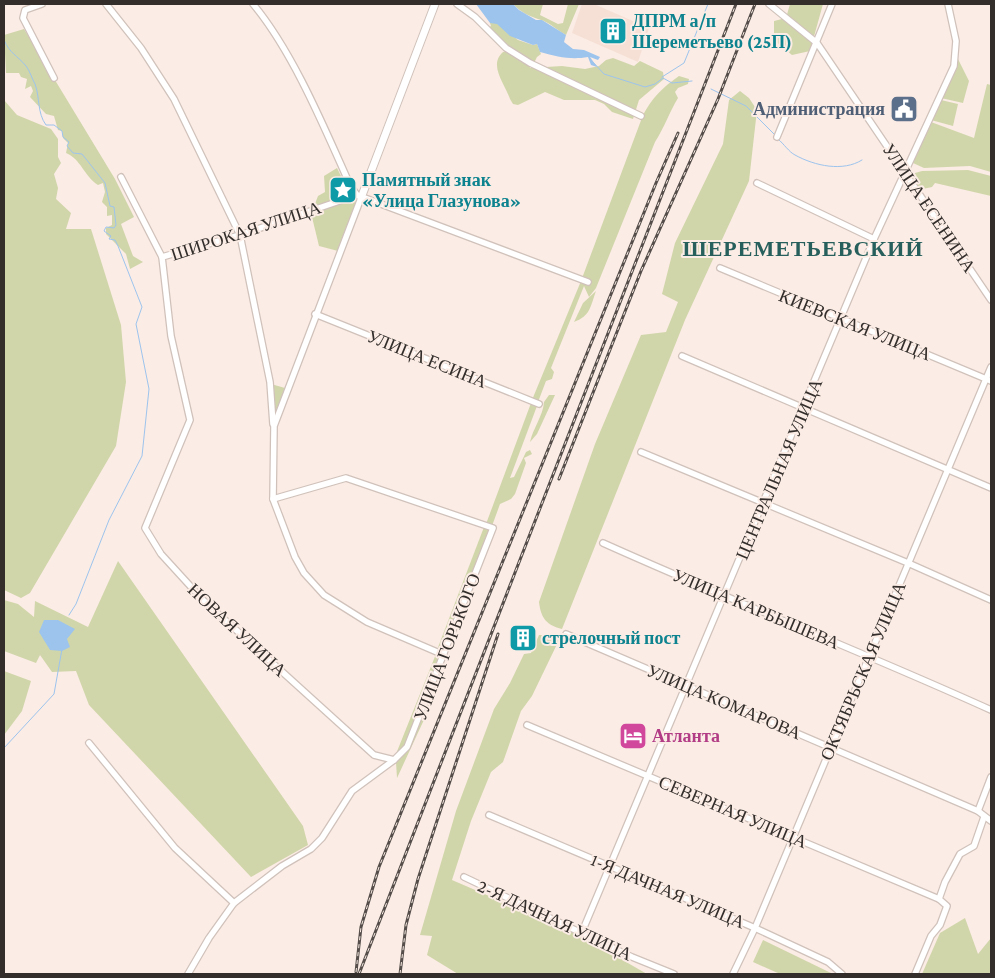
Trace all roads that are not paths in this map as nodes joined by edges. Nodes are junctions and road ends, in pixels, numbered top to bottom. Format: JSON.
{"nodes":[{"id":1,"x":42,"y":4,"type":"edge"},
{"id":2,"x":106,"y":4,"type":"edge"},
{"id":3,"x":253,"y":4,"type":"edge"},
{"id":4,"x":435,"y":4,"type":"edge"},
{"id":5,"x":457,"y":4,"type":"edge"},
{"id":6,"x":769,"y":4,"type":"edge"},
{"id":7,"x":832,"y":4,"type":"edge"},
{"id":8,"x":948,"y":4,"type":"edge"},
{"id":9,"x":816,"y":43,"type":"junction"},
{"id":10,"x":54,"y":78,"type":"dead end"},
{"id":11,"x":641,"y":116,"type":"dead end"},
{"id":12,"x":777,"y":137,"type":"dead end"},
{"id":13,"x":906,"y":174,"type":"junction"},
{"id":14,"x":121,"y":177,"type":"dead end"},
{"id":15,"x":757,"y":183,"type":"dead end"},
{"id":16,"x":359,"y":196,"type":"junction"},
{"id":17,"x":240,"y":235,"type":"junction"},
{"id":18,"x":874,"y":240,"type":"junction"},
{"id":19,"x":162,"y":257,"type":"junction"},
{"id":20,"x":720,"y":268,"type":"dead end"},
{"id":21,"x":588,"y":282,"type":"dead end"},
{"id":22,"x":991,"y":300,"type":"edge"},
{"id":23,"x":315,"y":314,"type":"junction"},
{"id":24,"x":841,"y":320,"type":"junction"},
{"id":25,"x":682,"y":356,"type":"dead end"},
{"id":26,"x":991,"y":367,"type":"edge"},
{"id":27,"x":989,"y":380,"type":"edge"},
{"id":28,"x":539,"y":404,"type":"dead end"},
{"id":29,"x":805,"y":408,"type":"junction"},
{"id":30,"x":274,"y":426,"type":"junction"},
{"id":31,"x":641,"y":452,"type":"dead end"},
{"id":32,"x":172,"y":464,"type":"joint"},
{"id":33,"x":949,"y":469,"type":"junction"},
{"id":34,"x":991,"y":488,"type":"edge"},
{"id":35,"x":273,"y":499,"type":"junction"},
{"id":36,"x":763,"y":504,"type":"junction"},
{"id":37,"x":603,"y":543,"type":"dead end"},
{"id":38,"x":908,"y":563,"type":"junction"},
{"id":39,"x":724,"y":598,"type":"junction"},
{"id":40,"x":991,"y":600,"type":"edge"},
{"id":41,"x":566,"y":634,"type":"dead end"},
{"id":42,"x":444,"y":655,"type":"junction"},
{"id":43,"x":869,"y":655,"type":"junction"},
{"id":44,"x":686,"y":686,"type":"junction"},
{"id":45,"x":991,"y":710,"type":"edge"},
{"id":46,"x":527,"y":725,"type":"dead end"},
{"id":47,"x":88,"y":743,"type":"dead end"},
{"id":48,"x":830,"y":748,"type":"junction"},
{"id":49,"x":394,"y":760,"type":"junction"},
{"id":50,"x":648,"y":776,"type":"junction"},
{"id":51,"x":991,"y":777,"type":"edge"},
{"id":52,"x":978,"y":811,"type":"junction"},
{"id":53,"x":489,"y":816,"type":"dead end"},
{"id":54,"x":984,"y":817,"type":"junction"},
{"id":55,"x":991,"y":821,"type":"edge"},
{"id":56,"x":792,"y":836,"type":"junction"},
{"id":57,"x":612,"y":866,"type":"junction"},
{"id":58,"x":464,"y":877,"type":"dead end"},
{"id":59,"x":940,"y":899,"type":"junction"},
{"id":60,"x":234,"y":903,"type":"junction"},
{"id":61,"x":755,"y":928,"type":"junction"},
{"id":62,"x":582,"y":932,"type":"junction"},
{"id":63,"x":188,"y":974,"type":"edge"},
{"id":64,"x":674,"y":974,"type":"edge"},
{"id":65,"x":733,"y":974,"type":"edge"},
{"id":66,"x":842,"y":974,"type":"edge"},
{"id":67,"x":915,"y":974,"type":"edge"}],
"edges":[{"from":1,"to":10,"type":"street"},
{"from":2,"to":17,"type":"street"},
{"from":3,"to":16,"type":"street"},
{"from":4,"to":16,"type":"street"},
{"from":5,"to":11,"type":"street"},
{"from":6,"to":9,"type":"street","name":"УЛИЦА ЕСЕНИНА"},
{"from":7,"to":9,"type":"street"},
{"from":8,"to":13,"type":"street","name":"ЦЕНТРАЛЬНАЯ УЛИЦА"},
{"from":9,"to":12,"type":"street"},
{"from":9,"to":13,"type":"street","name":"УЛИЦА ЕСЕНИНА"},
{"from":13,"to":18,"type":"street","name":"ЦЕНТРАЛЬНАЯ УЛИЦА"},
{"from":13,"to":22,"type":"street","name":"УЛИЦА ЕСЕНИНА"},
{"from":14,"to":19,"type":"street"},
{"from":15,"to":18,"type":"street"},
{"from":16,"to":17,"type":"street","name":"ШИРОКАЯ УЛИЦА"},
{"from":16,"to":21,"type":"street"},
{"from":16,"to":23,"type":"street"},
{"from":17,"to":19,"type":"street","name":"ШИРОКАЯ УЛИЦА"},
{"from":17,"to":30,"type":"street"},
{"from":18,"to":24,"type":"street","name":"ЦЕНТРАЛЬНАЯ УЛИЦА"},
{"from":19,"to":32,"type":"street","name":"ШИРОКАЯ УЛИЦА"},
{"from":20,"to":24,"type":"street","name":"КИЕВСКАЯ УЛИЦА"},
{"from":23,"to":28,"type":"street","name":"УЛИЦА ЕСИНА"},
{"from":23,"to":30,"type":"street"},
{"from":24,"to":27,"type":"street","name":"КИЕВСКАЯ УЛИЦА"},
{"from":24,"to":29,"type":"street","name":"ЦЕНТРАЛЬНАЯ УЛИЦА"},
{"from":25,"to":29,"type":"street"},
{"from":26,"to":27,"type":"street","name":"ОКТЯБРЬСКАЯ УЛИЦА"},
{"from":27,"to":33,"type":"street","name":"ОКТЯБРЬСКАЯ УЛИЦА"},
{"from":29,"to":33,"type":"street"},
{"from":29,"to":36,"type":"street","name":"ЦЕНТРАЛЬНАЯ УЛИЦА"},
{"from":30,"to":35,"type":"street"},
{"from":31,"to":36,"type":"street"},
{"from":32,"to":49,"type":"street","name":"НОВАЯ УЛИЦА"},
{"from":33,"to":34,"type":"street"},
{"from":33,"to":38,"type":"street","name":"ОКТЯБРЬСКАЯ УЛИЦА"},
{"from":35,"to":42,"type":"street"},
{"from":35,"to":42,"type":"street","name":"УЛИЦА ГОРЬКОГО"},
{"from":36,"to":38,"type":"street"},
{"from":36,"to":39,"type":"street","name":"ЦЕНТРАЛЬНАЯ УЛИЦА"},
{"from":37,"to":39,"type":"street","name":"УЛИЦА КАРБЫШЕВА"},
{"from":38,"to":40,"type":"street"},
{"from":38,"to":43,"type":"street","name":"ОКТЯБРЬСКАЯ УЛИЦА"},
{"from":39,"to":43,"type":"street","name":"УЛИЦА КАРБЫШЕВА"},
{"from":39,"to":44,"type":"street","name":"ЦЕНТРАЛЬНАЯ УЛИЦА"},
{"from":41,"to":44,"type":"street","name":"УЛИЦА КОМАРОВА"},
{"from":42,"to":49,"type":"street","name":"УЛИЦА ГОРЬКОГО"},
{"from":43,"to":45,"type":"street","name":"УЛИЦА КАРБЫШЕВА"},
{"from":43,"to":48,"type":"street","name":"ОКТЯБРЬСКАЯ УЛИЦА"},
{"from":44,"to":48,"type":"street","name":"УЛИЦА КОМАРОВА"},
{"from":44,"to":50,"type":"street","name":"ЦЕНТРАЛЬНАЯ УЛИЦА"},
{"from":46,"to":50,"type":"street","name":"СЕВЕРНАЯ УЛИЦА"},
{"from":47,"to":60,"type":"street"},
{"from":48,"to":52,"type":"street","name":"УЛИЦА КОМАРОВА"},
{"from":48,"to":56,"type":"street","name":"ОКТЯБРЬСКАЯ УЛИЦА"},
{"from":49,"to":60,"type":"street"},
{"from":50,"to":56,"type":"street","name":"СЕВЕРНАЯ УЛИЦА"},
{"from":50,"to":57,"type":"street","name":"ЦЕНТРАЛЬНАЯ УЛИЦА"},
{"from":51,"to":52,"type":"street"},
{"from":52,"to":54,"type":"street","name":"УЛИЦА КОМАРОВА"},
{"from":53,"to":57,"type":"street","name":"1-Я ДАЧНАЯ УЛИЦА"},
{"from":54,"to":55,"type":"street","name":"УЛИЦА КОМАРОВА"},
{"from":54,"to":59,"type":"street"},
{"from":56,"to":59,"type":"street","name":"СЕВЕРНАЯ УЛИЦА"},
{"from":56,"to":61,"type":"street","name":"ОКТЯБРЬСКАЯ УЛИЦА"},
{"from":57,"to":61,"type":"street","name":"1-Я ДАЧНАЯ УЛИЦА"},
{"from":57,"to":62,"type":"street","name":"ЦЕНТРАЛЬНАЯ УЛИЦА"},
{"from":58,"to":62,"type":"street","name":"2-Я ДАЧНАЯ УЛИЦА"},
{"from":59,"to":67,"type":"street"},
{"from":60,"to":63,"type":"street"},
{"from":61,"to":65,"type":"street","name":"ОКТЯБРЬСКАЯ УЛИЦА"},
{"from":61,"to":66,"type":"street","name":"1-Я ДАЧНАЯ УЛИЦА"},
{"from":62,"to":64,"type":"street","name":"2-Я ДАЧНАЯ УЛИЦА"}]}
